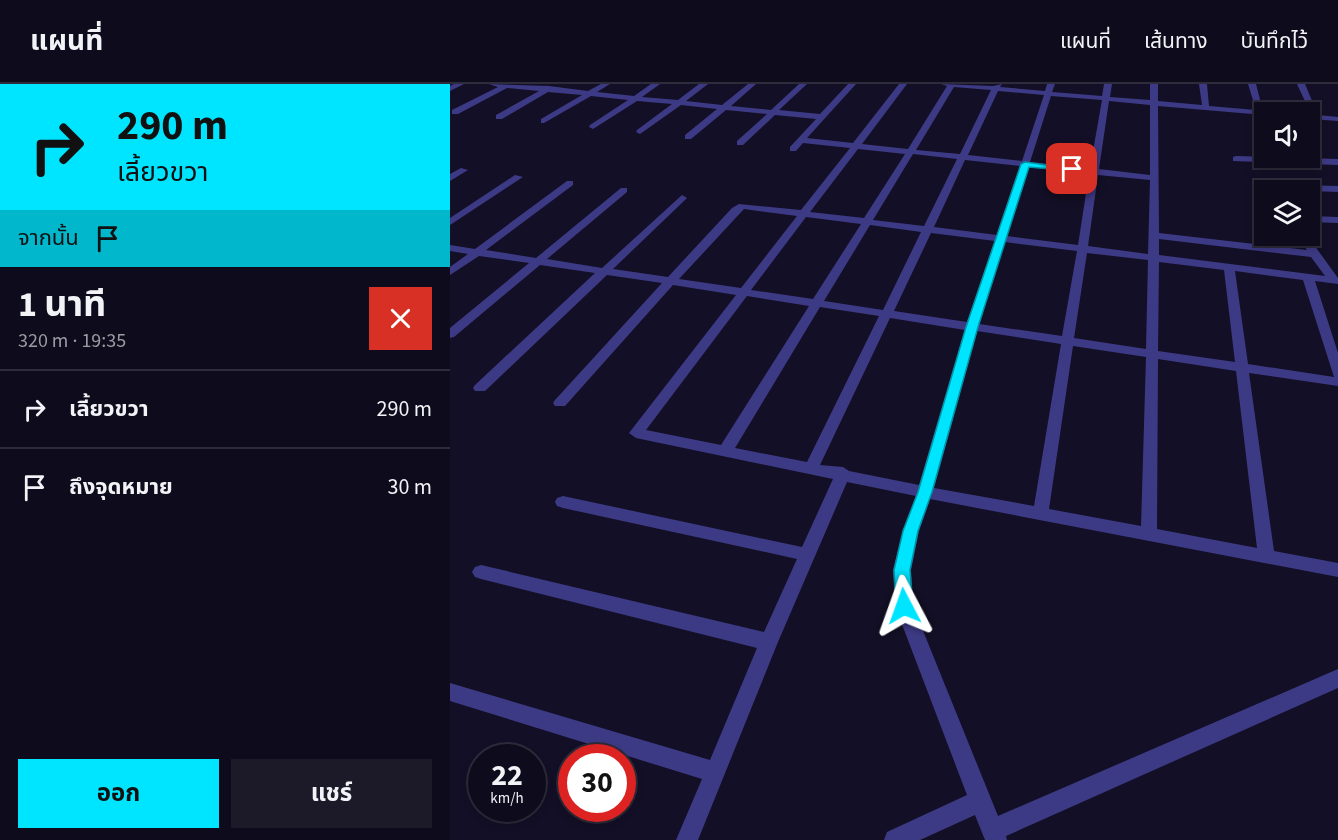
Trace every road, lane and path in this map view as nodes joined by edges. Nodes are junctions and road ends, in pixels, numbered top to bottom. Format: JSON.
{"nodes":[{"id":1,"x":460,"y":84,"type":"edge"},
{"id":2,"x":493,"y":84,"type":"edge"},
{"id":3,"x":557,"y":84,"type":"edge"},
{"id":4,"x":606,"y":84,"type":"edge"},
{"id":5,"x":656,"y":84,"type":"edge"},
{"id":6,"x":704,"y":84,"type":"edge"},
{"id":7,"x":752,"y":84,"type":"edge"},
{"id":8,"x":802,"y":84,"type":"edge"},
{"id":9,"x":852,"y":84,"type":"edge"},
{"id":10,"x":903,"y":84,"type":"edge"},
{"id":11,"x":945,"y":84,"type":"edge"},
{"id":12,"x":952,"y":84,"type":"edge"},
{"id":13,"x":1108,"y":84,"type":"edge"},
{"id":14,"x":1154,"y":84,"type":"edge"},
{"id":15,"x":1203,"y":84,"type":"edge"},
{"id":16,"x":1252,"y":84,"type":"edge"},
{"id":17,"x":1301,"y":84,"type":"edge"},
{"id":18,"x":508,"y":85,"type":"edge"},
{"id":19,"x":996,"y":86,"type":"edge"},
{"id":20,"x":450,"y":89,"type":"edge"},
{"id":21,"x":547,"y":89,"type":"junction"},
{"id":22,"x":1049,"y":89,"type":"edge"},
{"id":23,"x":590,"y":94,"type":"junction"},
{"id":24,"x":635,"y":98,"type":"junction"},
{"id":25,"x":1106,"y":98,"type":"junction"},
{"id":26,"x":1258,"y":102,"type":"edge"},
{"id":27,"x":1307,"y":102,"type":"edge"},
{"id":28,"x":680,"y":103,"type":"junction"},
{"id":29,"x":1153,"y":103,"type":"junction"},
{"id":30,"x":725,"y":107,"type":"junction"},
{"id":31,"x":1206,"y":108,"type":"junction"},
{"id":32,"x":455,"y":112,"type":"dead end"},
{"id":33,"x":773,"y":112,"type":"junction"},
{"id":34,"x":1254,"y":112,"type":"edge"},
{"id":35,"x":499,"y":117,"type":"dead end"},
{"id":36,"x":822,"y":117,"type":"junction"},
{"id":37,"x":1320,"y":118,"type":"edge"},
{"id":38,"x":1338,"y":119,"type":"edge"},
{"id":39,"x":544,"y":122,"type":"dead end"},
{"id":40,"x":593,"y":127,"type":"dead end"},
{"id":41,"x":640,"y":132,"type":"dead end"},
{"id":42,"x":688,"y":137,"type":"dead end"},
{"id":43,"x":801,"y":140,"type":"junction"},
{"id":44,"x":740,"y":143,"type":"dead end"},
{"id":45,"x":856,"y":146,"type":"junction"},
{"id":46,"x":793,"y":149,"type":"dead end"},
{"id":47,"x":911,"y":152,"type":"junction"},
{"id":48,"x":963,"y":157,"type":"junction"},
{"id":49,"x":1236,"y":159,"type":"dead end"},
{"id":50,"x":1338,"y":162,"type":"edge"},
{"id":51,"x":1025,"y":164,"type":"junction"},
{"id":52,"x":464,"y":170,"type":"dead end"},
{"id":53,"x":1095,"y":171,"type":"junction"},
{"id":54,"x":518,"y":177,"type":"dead end"},
{"id":55,"x":450,"y":178,"type":"edge"},
{"id":56,"x":1155,"y":178,"type":"junction"},
{"id":57,"x":570,"y":183,"type":"dead end"},
{"id":58,"x":1320,"y":189,"type":"edge"},
{"id":59,"x":1338,"y":189,"type":"edge"},
{"id":60,"x":624,"y":190,"type":"dead end"},
{"id":61,"x":682,"y":198,"type":"dead end"},
{"id":62,"x":805,"y":213,"type":"junction"},
{"id":63,"x":1320,"y":219,"type":"edge"},
{"id":64,"x":1338,"y":220,"type":"edge"},
{"id":65,"x":868,"y":221,"type":"junction"},
{"id":66,"x":450,"y":222,"type":"edge"},
{"id":67,"x":928,"y":229,"type":"junction"},
{"id":68,"x":1154,"y":235,"type":"junction"},
{"id":69,"x":1001,"y":238,"type":"junction"},
{"id":70,"x":1309,"y":246,"type":"edge"},
{"id":71,"x":450,"y":248,"type":"edge"},
{"id":72,"x":1083,"y":248,"type":"junction"},
{"id":73,"x":477,"y":252,"type":"junction"},
{"id":74,"x":1315,"y":254,"type":"junction"},
{"id":75,"x":1154,"y":257,"type":"junction"},
{"id":76,"x":538,"y":262,"type":"junction"},
{"id":77,"x":1229,"y":267,"type":"junction"},
{"id":78,"x":450,"y":272,"type":"edge"},
{"id":79,"x":604,"y":272,"type":"junction"},
{"id":80,"x":1308,"y":277,"type":"junction"},
{"id":81,"x":1336,"y":280,"type":"edge"},
{"id":82,"x":671,"y":282,"type":"junction"},
{"id":83,"x":744,"y":293,"type":"junction"},
{"id":84,"x":817,"y":304,"type":"junction"},
{"id":85,"x":886,"y":314,"type":"junction"},
{"id":86,"x":972,"y":327,"type":"junction"},
{"id":87,"x":450,"y":334,"type":"edge"},
{"id":88,"x":1068,"y":342,"type":"junction"},
{"id":89,"x":1153,"y":354,"type":"junction"},
{"id":90,"x":1242,"y":368,"type":"junction"},
{"id":91,"x":1338,"y":374,"type":"edge"},
{"id":92,"x":1338,"y":382,"type":"edge"},
{"id":93,"x":480,"y":388,"type":"dead end"},
{"id":94,"x":560,"y":403,"type":"dead end"},
{"id":95,"x":726,"y":450,"type":"junction"},
{"id":96,"x":812,"y":467,"type":"junction"},
{"id":97,"x":843,"y":473,"type":"junction"},
{"id":98,"x":925,"y":492,"type":"junction"},
{"id":99,"x":563,"y":502,"type":"dead end"},
{"id":100,"x":1041,"y":512,"type":"junction"},
{"id":101,"x":1149,"y":533,"type":"junction"},
{"id":102,"x":808,"y":555,"type":"junction"},
{"id":103,"x":1266,"y":556,"type":"junction"},
{"id":104,"x":1338,"y":570,"type":"edge"},
{"id":105,"x":481,"y":572,"type":"dead end"},
{"id":106,"x":769,"y":642,"type":"junction"},
{"id":107,"x":1338,"y":678,"type":"edge"},
{"id":108,"x":450,"y":692,"type":"edge"},
{"id":109,"x":715,"y":772,"type":"junction"},
{"id":110,"x":979,"y":801,"type":"junction"},
{"id":111,"x":994,"y":835,"type":"edge"},
{"id":112,"x":687,"y":840,"type":"edge"},
{"id":113,"x":896,"y":840,"type":"edge"}],
"edges":[{"from":1,"to":20,"type":"street"},
{"from":2,"to":18,"type":"street"},
{"from":3,"to":21,"type":"street"},
{"from":4,"to":23,"type":"street"},
{"from":5,"to":24,"type":"street"},
{"from":6,"to":28,"type":"street"},
{"from":7,"to":30,"type":"street"},
{"from":8,"to":33,"type":"street"},
{"from":9,"to":36,"type":"street"},
{"from":10,"to":45,"type":"street"},
{"from":11,"to":12,"type":"street"},
{"from":12,"to":19,"type":"street"},
{"from":12,"to":47,"type":"street"},
{"from":13,"to":25,"type":"street"},
{"from":14,"to":29,"type":"street"},
{"from":15,"to":31,"type":"street"},
{"from":16,"to":26,"type":"street"},
{"from":17,"to":27,"type":"street"},
{"from":18,"to":21,"type":"street"},
{"from":18,"to":32,"type":"street"},
{"from":19,"to":22,"type":"street"},
{"from":19,"to":48,"type":"street"},
{"from":21,"to":23,"type":"street"},
{"from":21,"to":35,"type":"street"},
{"from":22,"to":25,"type":"street"},
{"from":22,"to":51,"type":"street"},
{"from":23,"to":24,"type":"street"},
{"from":23,"to":39,"type":"street"},
{"from":24,"to":28,"type":"street"},
{"from":24,"to":40,"type":"street"},
{"from":25,"to":29,"type":"street"},
{"from":25,"to":53,"type":"street"},
{"from":28,"to":30,"type":"street"},
{"from":28,"to":41,"type":"street"},
{"from":29,"to":31,"type":"street"},
{"from":29,"to":56,"type":"street"},
{"from":30,"to":33,"type":"street"},
{"from":30,"to":42,"type":"street"},
{"from":31,"to":34,"type":"street"},
{"from":33,"to":36,"type":"street"},
{"from":33,"to":44,"type":"street"},
{"from":36,"to":43,"type":"street"},
{"from":37,"to":38,"type":"street"},
{"from":43,"to":45,"type":"street"},
{"from":43,"to":46,"type":"street"},
{"from":45,"to":47,"type":"street"},
{"from":45,"to":62,"type":"street"},
{"from":47,"to":48,"type":"street"},
{"from":47,"to":65,"type":"street"},
{"from":48,"to":51,"type":"street"},
{"from":48,"to":67,"type":"street"},
{"from":49,"to":50,"type":"street"},
{"from":51,"to":53,"type":"street"},
{"from":51,"to":69,"type":"street"},
{"from":52,"to":55,"type":"street"},
{"from":53,"to":56,"type":"street"},
{"from":53,"to":72,"type":"street"},
{"from":54,"to":66,"type":"street"},
{"from":56,"to":68,"type":"street"},
{"from":57,"to":73,"type":"street"},
{"from":58,"to":59,"type":"street"},
{"from":60,"to":76,"type":"street"},
{"from":61,"to":79,"type":"street"},
{"from":62,"to":65,"type":"street"},
{"from":62,"to":82,"type":"street"},
{"from":62,"to":83,"type":"street"},
{"from":63,"to":64,"type":"street"},
{"from":65,"to":67,"type":"street"},
{"from":65,"to":84,"type":"street"},
{"from":67,"to":69,"type":"street"},
{"from":67,"to":85,"type":"street"},
{"from":68,"to":74,"type":"street"},
{"from":68,"to":75,"type":"street"},
{"from":69,"to":72,"type":"street"},
{"from":69,"to":86,"type":"street"},
{"from":70,"to":74,"type":"street"},
{"from":71,"to":73,"type":"street"},
{"from":72,"to":75,"type":"street"},
{"from":72,"to":88,"type":"street"},
{"from":73,"to":76,"type":"street"},
{"from":73,"to":78,"type":"street"},
{"from":74,"to":81,"type":"street"},
{"from":75,"to":77,"type":"street"},
{"from":75,"to":89,"type":"street"},
{"from":76,"to":79,"type":"street"},
{"from":76,"to":87,"type":"street"},
{"from":77,"to":80,"type":"street"},
{"from":77,"to":90,"type":"street"},
{"from":79,"to":82,"type":"street"},
{"from":79,"to":93,"type":"street"},
{"from":80,"to":81,"type":"street"},
{"from":80,"to":91,"type":"street"},
{"from":82,"to":83,"type":"street"},
{"from":82,"to":94,"type":"street"},
{"from":83,"to":84,"type":"street"},
{"from":83,"to":95,"type":"street"},
{"from":84,"to":85,"type":"street"},
{"from":84,"to":95,"type":"street"},
{"from":85,"to":86,"type":"street"},
{"from":85,"to":96,"type":"street"},
{"from":86,"to":88,"type":"street"},
{"from":86,"to":98,"type":"street"},
{"from":88,"to":89,"type":"street"},
{"from":88,"to":100,"type":"street"},
{"from":89,"to":90,"type":"street"},
{"from":89,"to":101,"type":"street"},
{"from":90,"to":92,"type":"street"},
{"from":90,"to":103,"type":"street"},
{"from":95,"to":96,"type":"street"},
{"from":96,"to":97,"type":"street"},
{"from":97,"to":98,"type":"street"},
{"from":97,"to":102,"type":"street"},
{"from":98,"to":100,"type":"street"},
{"from":98,"to":110,"type":"street"},
{"from":99,"to":102,"type":"street"},
{"from":100,"to":101,"type":"street"},
{"from":101,"to":103,"type":"street"},
{"from":102,"to":106,"type":"street"},
{"from":103,"to":104,"type":"street"},
{"from":105,"to":106,"type":"street"},
{"from":106,"to":109,"type":"street"},
{"from":107,"to":111,"type":"street"},
{"from":108,"to":109,"type":"street"},
{"from":109,"to":112,"type":"street"},
{"from":110,"to":111,"type":"street"},
{"from":110,"to":113,"type":"street"}]}
